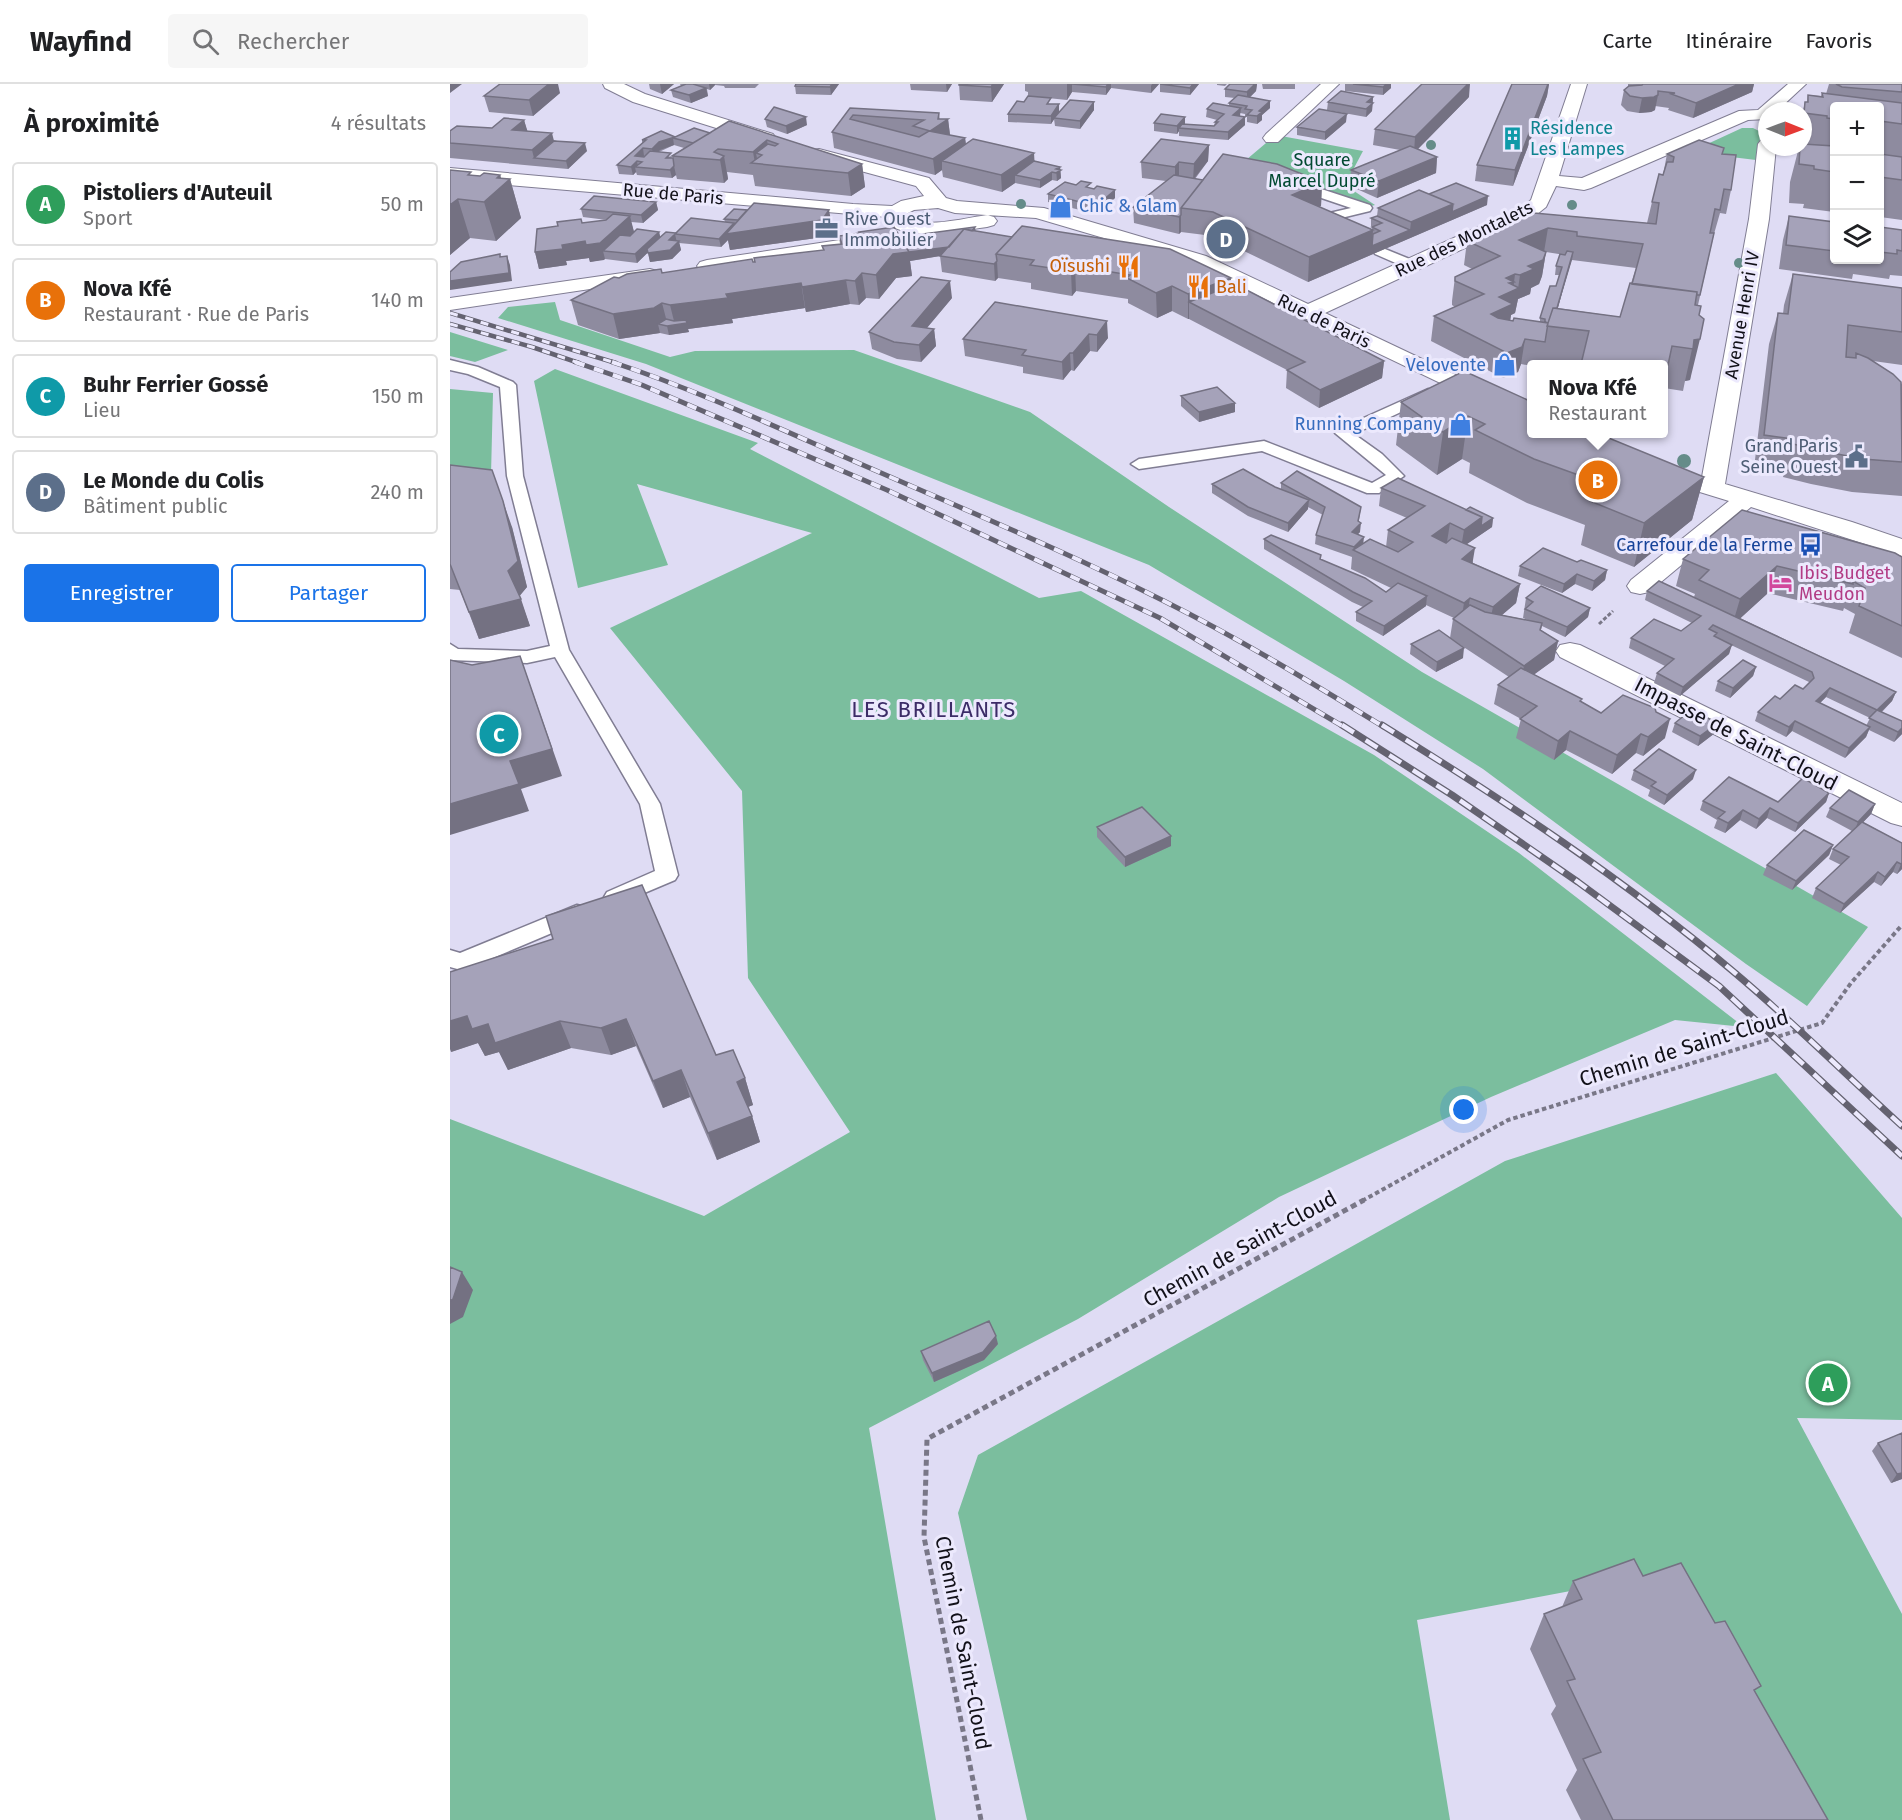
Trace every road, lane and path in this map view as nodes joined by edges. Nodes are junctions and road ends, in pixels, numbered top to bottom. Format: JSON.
{"nodes":[{"id":1,"x":611,"y":84,"type":"edge"},
{"id":2,"x":1331,"y":84,"type":"edge"},
{"id":3,"x":1578,"y":84,"type":"edge"},
{"id":4,"x":1798,"y":84,"type":"edge"},
{"id":5,"x":1779,"y":102,"type":"edge"},
{"id":6,"x":1758,"y":115,"type":"edge"},
{"id":7,"x":1272,"y":138,"type":"dead end"},
{"id":8,"x":1766,"y":156,"type":"edge"},
{"id":9,"x":450,"y":174,"type":"edge"},
{"id":10,"x":891,"y":175,"type":"junction"},
{"id":11,"x":1549,"y":180,"type":"junction"},
{"id":12,"x":1297,"y":185,"type":"edge"},
{"id":13,"x":949,"y":211,"type":"junction"},
{"id":14,"x":904,"y":215,"type":"junction"},
{"id":15,"x":1357,"y":240,"type":"edge"},
{"id":16,"x":1380,"y":251,"type":"edge"},
{"id":17,"x":1412,"y":265,"type":"junction"},
{"id":18,"x":693,"y":268,"type":"edge"},
{"id":19,"x":670,"y":272,"type":"edge"},
{"id":20,"x":450,"y":304,"type":"edge"},
{"id":21,"x":1307,"y":313,"type":"junction"},
{"id":22,"x":450,"y":365,"type":"edge"},
{"id":23,"x":1451,"y":383,"type":"junction"},
{"id":24,"x":1527,"y":418,"type":"edge"},
{"id":25,"x":1139,"y":464,"type":"dead end"},
{"id":26,"x":1640,"y":465,"type":"edge"},
{"id":27,"x":1712,"y":486,"type":"junction"},
{"id":28,"x":1746,"y":499,"type":"junction"},
{"id":29,"x":1843,"y":527,"type":"junction"},
{"id":30,"x":1902,"y":534,"type":"edge"},
{"id":31,"x":1902,"y":548,"type":"edge"},
{"id":32,"x":1640,"y":586,"type":"joint"},
{"id":33,"x":450,"y":650,"type":"edge"},
{"id":34,"x":560,"y":650,"type":"junction"},
{"id":35,"x":1570,"y":651,"type":"joint"},
{"id":36,"x":1902,"y":816,"type":"edge"},
{"id":37,"x":1902,"y":925,"type":"edge"},
{"id":38,"x":450,"y":958,"type":"edge"},
{"id":39,"x":981,"y":1820,"type":"edge"}],
"edges":[{"from":1,"to":10,"type":"street"},
{"from":2,"to":7,"type":"street"},
{"from":3,"to":11,"type":"street","name":"Rue des Montalets"},
{"from":4,"to":5,"type":"street"},
{"from":6,"to":11,"type":"street"},
{"from":8,"to":27,"type":"street","name":"Avenue Henri IV"},
{"from":9,"to":14,"type":"street","name":"Rue de Paris"},
{"from":10,"to":13,"type":"street"},
{"from":10,"to":14,"type":"street"},
{"from":11,"to":17,"type":"street","name":"Rue des Montalets"},
{"from":12,"to":15,"type":"lane"},
{"from":13,"to":14,"type":"street"},
{"from":13,"to":14,"type":"street"},
{"from":13,"to":21,"type":"street","name":"Rue de Paris"},
{"from":14,"to":18,"type":"street"},
{"from":16,"to":17,"type":"lane"},
{"from":17,"to":21,"type":"street","name":"Rue des Montalets"},
{"from":19,"to":20,"type":"street"},
{"from":21,"to":23,"type":"street","name":"Rue de Paris"},
{"from":22,"to":34,"type":"lane"},
{"from":23,"to":24,"type":"street","name":"Rue de Paris"},
{"from":23,"to":25,"type":"lane"},
{"from":26,"to":27,"type":"street"},
{"from":27,"to":28,"type":"street"},
{"from":28,"to":29,"type":"street"},
{"from":28,"to":32,"type":"street"},
{"from":29,"to":30,"type":"street"},
{"from":29,"to":31,"type":"street"},
{"from":32,"to":35,"type":"path"},
{"from":33,"to":34,"type":"lane"},
{"from":34,"to":38,"type":"lane"},
{"from":35,"to":36,"type":"street","name":"Impasse de Saint-Cloud"},
{"from":37,"to":39,"type":"path","name":"Chemin de Saint-Cloud"}]}
